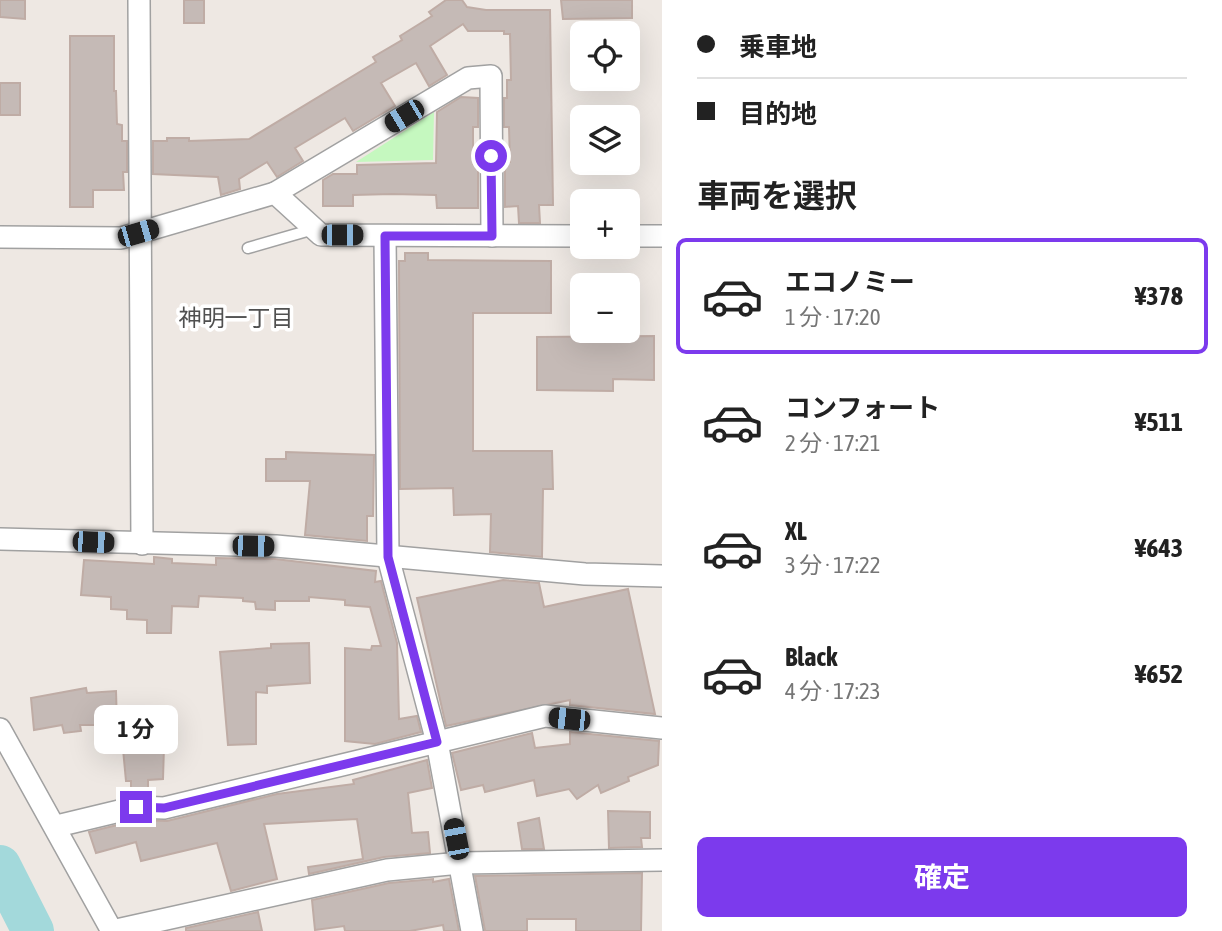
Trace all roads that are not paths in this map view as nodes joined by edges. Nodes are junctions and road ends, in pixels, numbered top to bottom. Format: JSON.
{"nodes":[{"id":1,"x":139,"y":0,"type":"edge"},
{"id":2,"x":275,"y":193,"type":"junction"},
{"id":3,"x":314,"y":229,"type":"junction"},
{"id":4,"x":138,"y":233,"type":"junction"},
{"id":5,"x":385,"y":236,"type":"junction"},
{"id":6,"x":492,"y":236,"type":"junction"},
{"id":7,"x":570,"y":236,"type":"edge"},
{"id":8,"x":640,"y":236,"type":"edge"},
{"id":9,"x":662,"y":236,"type":"edge"},
{"id":10,"x":0,"y":237,"type":"edge"},
{"id":11,"x":248,"y":248,"type":"dead end"},
{"id":12,"x":0,"y":539,"type":"edge"},
{"id":13,"x":142,"y":544,"type":"junction"},
{"id":14,"x":388,"y":557,"type":"junction"},
{"id":15,"x":662,"y":576,"type":"edge"},
{"id":16,"x":662,"y":728,"type":"edge"},
{"id":17,"x":0,"y":729,"type":"edge"},
{"id":18,"x":437,"y":742,"type":"junction"},
{"id":19,"x":57,"y":826,"type":"junction"},
{"id":20,"x":662,"y":860,"type":"edge"},
{"id":21,"x":460,"y":863,"type":"junction"},
{"id":22,"x":112,"y":931,"type":"edge"},
{"id":23,"x":472,"y":931,"type":"edge"}],
"edges":[{"from":1,"to":4,"type":"street"},
{"from":2,"to":3,"type":"street"},
{"from":2,"to":4,"type":"street"},
{"from":2,"to":6,"type":"street"},
{"from":3,"to":5,"type":"street"},
{"from":3,"to":11,"type":"lane"},
{"from":4,"to":10,"type":"street"},
{"from":4,"to":13,"type":"street"},
{"from":5,"to":6,"type":"street"},
{"from":5,"to":14,"type":"street"},
{"from":6,"to":7,"type":"street"},
{"from":8,"to":9,"type":"street"},
{"from":12,"to":13,"type":"street"},
{"from":13,"to":14,"type":"street"},
{"from":14,"to":15,"type":"street"},
{"from":14,"to":18,"type":"street"},
{"from":16,"to":18,"type":"street"},
{"from":17,"to":19,"type":"street"},
{"from":18,"to":19,"type":"street"},
{"from":18,"to":21,"type":"street"},
{"from":19,"to":22,"type":"street"},
{"from":20,"to":21,"type":"street"},
{"from":21,"to":22,"type":"street"},
{"from":21,"to":23,"type":"street"}]}
